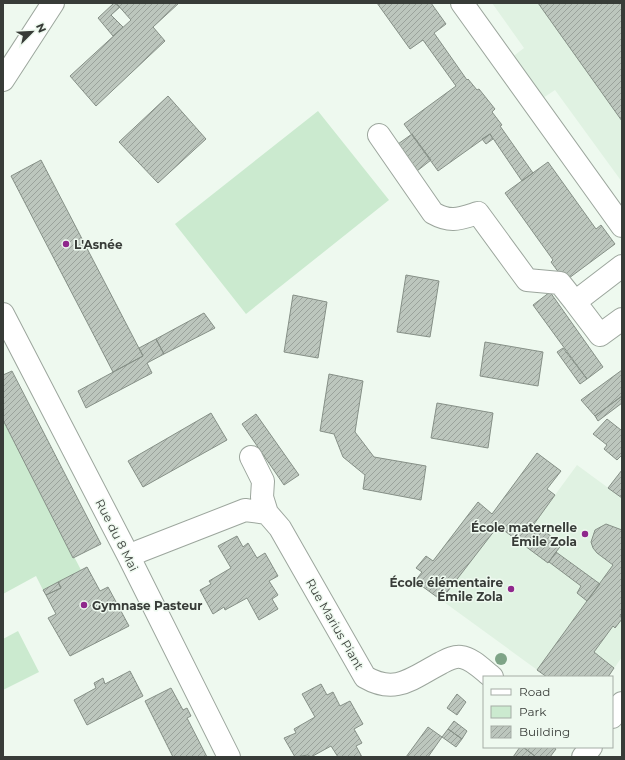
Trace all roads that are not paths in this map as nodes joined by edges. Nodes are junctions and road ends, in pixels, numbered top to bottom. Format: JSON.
{"nodes":[{"id":1,"x":53,"y":3,"type":"edge"},
{"id":2,"x":462,"y":3,"type":"edge"},
{"id":3,"x":3,"y":80,"type":"edge"},
{"id":4,"x":379,"y":135,"type":"dead end"},
{"id":5,"x":622,"y":226,"type":"edge"},
{"id":6,"x":622,"y":266,"type":"edge"},
{"id":7,"x":575,"y":302,"type":"junction"},
{"id":8,"x":3,"y":314,"type":"edge"},
{"id":9,"x":622,"y":319,"type":"edge"},
{"id":10,"x":251,"y":457,"type":"dead end"},
{"id":11,"x":267,"y":513,"type":"junction"},
{"id":12,"x":128,"y":557,"type":"junction"},
{"id":13,"x":491,"y":676,"type":"edge"},
{"id":14,"x":622,"y":703,"type":"edge"},
{"id":15,"x":613,"y":716,"type":"edge"},
{"id":16,"x":229,"y":757,"type":"edge"}],
"edges":[{"from":1,"to":3,"type":"street"},
{"from":2,"to":5,"type":"street"},
{"from":4,"to":7,"type":"street"},
{"from":6,"to":7,"type":"street"},
{"from":7,"to":9,"type":"street"},
{"from":8,"to":12,"type":"street","name":"Rue du 8 Mai"},
{"from":10,"to":11,"type":"street","name":"Rue Marius Piant"},
{"from":11,"to":12,"type":"street"},
{"from":11,"to":13,"type":"street","name":"Rue Marius Piant"},
{"from":12,"to":16,"type":"street","name":"Rue du 8 Mai"},
{"from":14,"to":15,"type":"street"}]}
